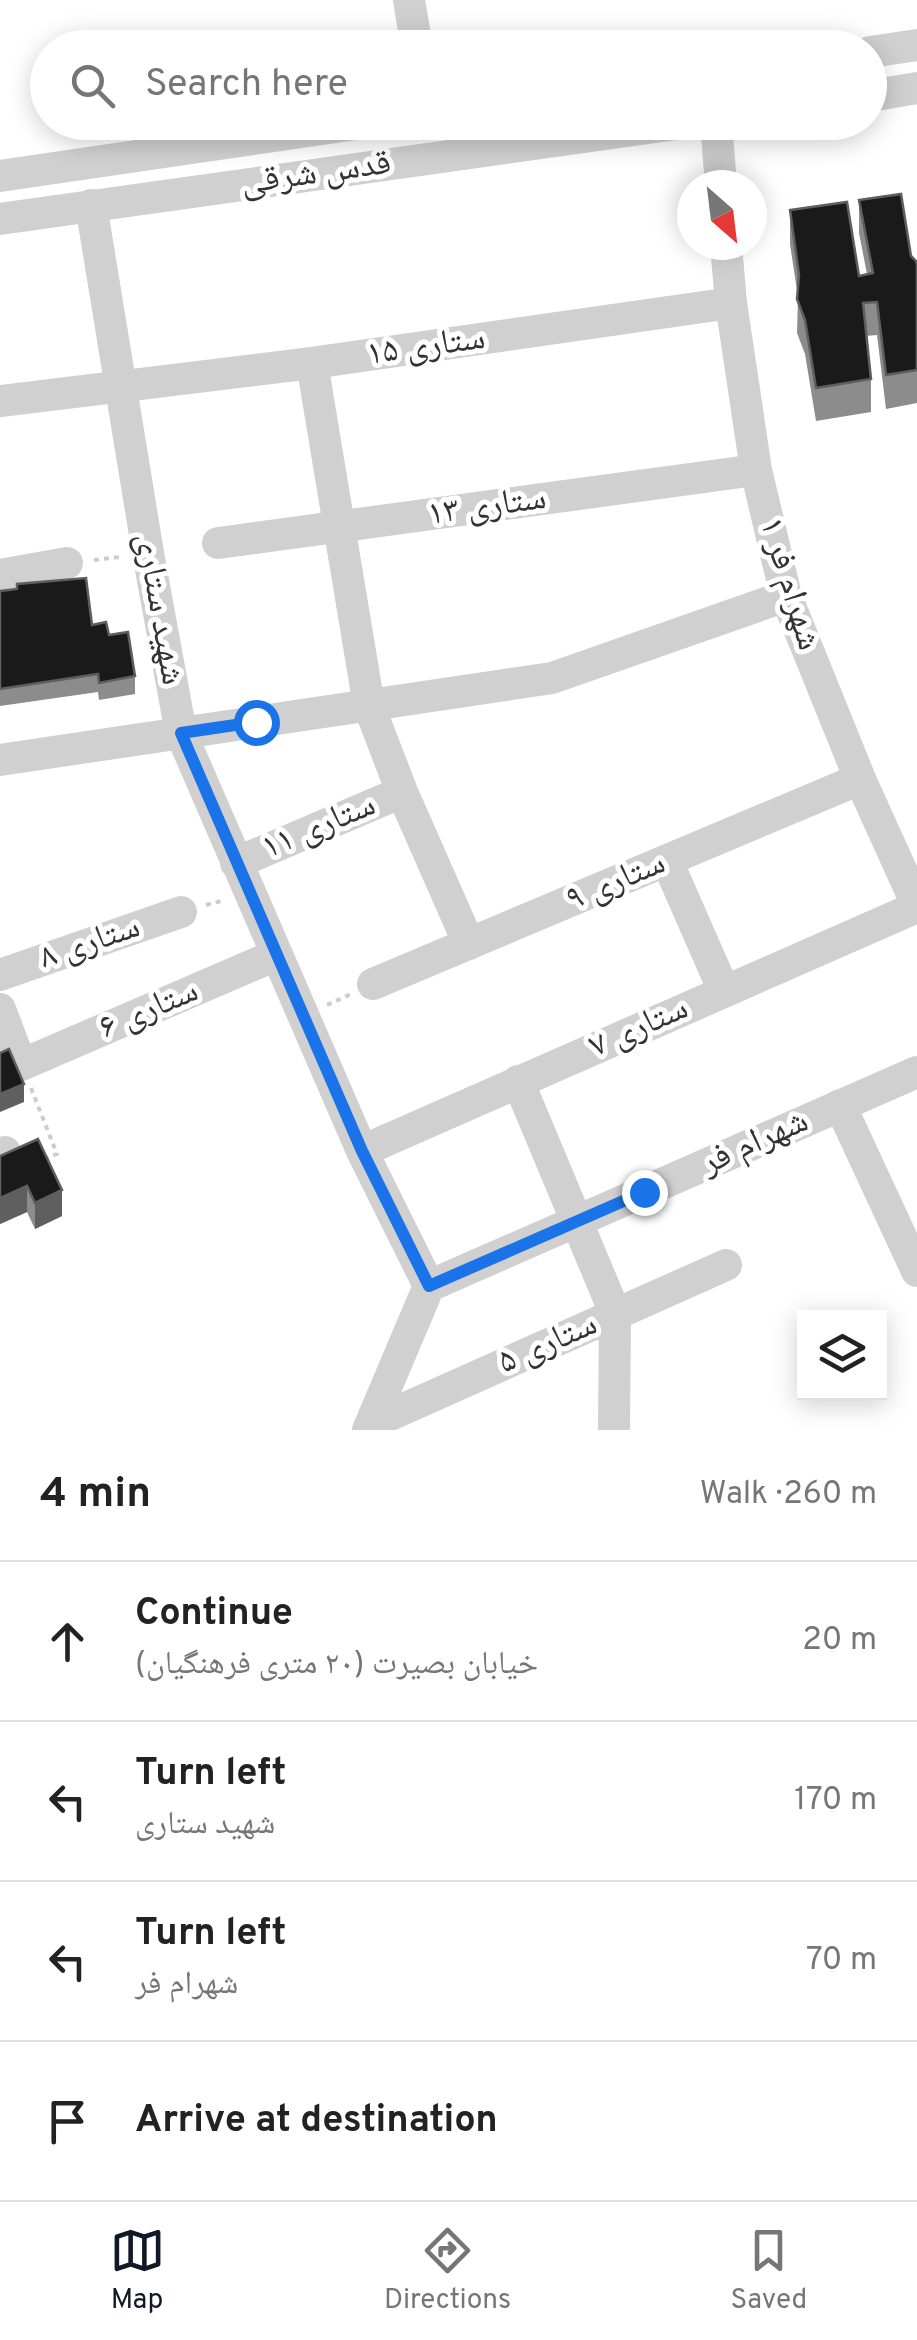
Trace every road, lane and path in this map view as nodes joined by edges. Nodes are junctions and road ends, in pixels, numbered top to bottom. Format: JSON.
{"nodes":[{"id":1,"x":409,"y":0,"type":"edge"},
{"id":2,"x":413,"y":30,"type":"edge"},
{"id":3,"x":917,"y":46,"type":"edge"},
{"id":4,"x":887,"y":50,"type":"edge"},
{"id":5,"x":917,"y":88,"type":"edge"},
{"id":6,"x":887,"y":93,"type":"edge"},
{"id":7,"x":250,"y":140,"type":"edge"},
{"id":8,"x":561,"y":140,"type":"edge"},
{"id":9,"x":717,"y":140,"type":"edge"},
{"id":10,"x":196,"y":148,"type":"junction"},
{"id":11,"x":720,"y":170,"type":"edge"},
{"id":12,"x":0,"y":176,"type":"edge"},
{"id":13,"x":200,"y":190,"type":"junction"},
{"id":14,"x":92,"y":205,"type":"junction"},
{"id":15,"x":0,"y":219,"type":"edge"},
{"id":16,"x":727,"y":260,"type":"edge"},
{"id":17,"x":731,"y":302,"type":"junction"},
{"id":18,"x":312,"y":364,"type":"junction"},
{"id":19,"x":120,"y":385,"type":"junction"},
{"id":20,"x":0,"y":401,"type":"edge"},
{"id":21,"x":756,"y":470,"type":"junction"},
{"id":22,"x":339,"y":528,"type":"junction"},
{"id":23,"x":218,"y":543,"type":"dead end"},
{"id":24,"x":67,"y":563,"type":"dead end"},
{"id":25,"x":0,"y":574,"type":"edge"},
{"id":26,"x":786,"y":596,"type":"junction"},
{"id":27,"x":368,"y":706,"type":"junction"},
{"id":28,"x":181,"y":733,"type":"junction"},
{"id":29,"x":0,"y":760,"type":"edge"},
{"id":30,"x":860,"y":779,"type":"junction"},
{"id":31,"x":402,"y":792,"type":"junction"},
{"id":32,"x":667,"y":860,"type":"junction"},
{"id":33,"x":236,"y":862,"type":"junction"},
{"id":34,"x":249,"y":893,"type":"junction"},
{"id":35,"x":917,"y":906,"type":"edge"},
{"id":36,"x":181,"y":912,"type":"joint"},
{"id":37,"x":469,"y":944,"type":"junction"},
{"id":38,"x":276,"y":955,"type":"junction"},
{"id":39,"x":0,"y":974,"type":"edge"},
{"id":40,"x":373,"y":984,"type":"joint"},
{"id":41,"x":724,"y":991,"type":"junction"},
{"id":42,"x":0,"y":1009,"type":"edge"},
{"id":43,"x":302,"y":1016,"type":"junction"},
{"id":44,"x":21,"y":1066,"type":"junction"},
{"id":45,"x":917,"y":1072,"type":"edge"},
{"id":46,"x":518,"y":1081,"type":"junction"},
{"id":47,"x":840,"y":1105,"type":"junction"},
{"id":48,"x":362,"y":1151,"type":"junction"},
{"id":49,"x":43,"y":1160,"type":"edge"},
{"id":50,"x":906,"y":1217,"type":"edge"},
{"id":51,"x":578,"y":1220,"type":"junction"},
{"id":52,"x":726,"y":1265,"type":"dead end"},
{"id":53,"x":917,"y":1271,"type":"edge"},
{"id":54,"x":429,"y":1286,"type":"junction"},
{"id":55,"x":615,"y":1314,"type":"junction"},
{"id":56,"x":370,"y":1427,"type":"edge"},
{"id":57,"x":614,"y":1430,"type":"edge"}],
"edges":[{"from":1,"to":2,"type":"street"},
{"from":3,"to":4,"type":"street"},
{"from":5,"to":6,"type":"street"},
{"from":7,"to":10,"type":"street"},
{"from":8,"to":13,"type":"street","name":"قدس شرقی"},
{"from":9,"to":11,"type":"street"},
{"from":10,"to":12,"type":"street"},
{"from":10,"to":13,"type":"street"},
{"from":13,"to":14,"type":"street","name":"قدس شرقی"},
{"from":14,"to":15,"type":"street","name":"قدس شرقی"},
{"from":14,"to":19,"type":"street","name":"شهید ستاری"},
{"from":16,"to":17,"type":"street","name":"شهرام فر ۱"},
{"from":17,"to":18,"type":"street","name":"ستاری ۱۵"},
{"from":17,"to":21,"type":"street","name":"شهرام فر ۱"},
{"from":18,"to":19,"type":"street","name":"ستاری ۱۵"},
{"from":18,"to":22,"type":"street"},
{"from":19,"to":20,"type":"street","name":"ستاری ۱۵"},
{"from":19,"to":28,"type":"street","name":"شهید ستاری"},
{"from":21,"to":22,"type":"street","name":"ستاری ۱۳"},
{"from":21,"to":26,"type":"street","name":"شهرام فر ۱"},
{"from":22,"to":23,"type":"street","name":"ستاری ۱۳"},
{"from":22,"to":27,"type":"street"},
{"from":24,"to":25,"type":"street"},
{"from":26,"to":27,"type":"street"},
{"from":26,"to":30,"type":"street","name":"شهرام فر ۱"},
{"from":27,"to":28,"type":"street"},
{"from":27,"to":31,"type":"street"},
{"from":28,"to":29,"type":"street"},
{"from":28,"to":33,"type":"street","name":"شهید ستاری"},
{"from":30,"to":32,"type":"street","name":"ستاری ۹"},
{"from":30,"to":35,"type":"street","name":"شهرام فر ۱"},
{"from":31,"to":33,"type":"street","name":"ستاری ۱۱"},
{"from":31,"to":37,"type":"street"},
{"from":32,"to":37,"type":"street","name":"ستاری ۹"},
{"from":32,"to":41,"type":"street"},
{"from":33,"to":34,"type":"street","name":"شهید ستاری"},
{"from":34,"to":36,"type":"path"},
{"from":34,"to":38,"type":"street","name":"شهید ستاری"},
{"from":35,"to":41,"type":"street","name":"ستاری ۷"},
{"from":36,"to":39,"type":"street","name":"ستاری ۸"},
{"from":37,"to":40,"type":"street","name":"ستاری ۹"},
{"from":38,"to":43,"type":"street","name":"شهید ستاری"},
{"from":38,"to":44,"type":"street","name":"ستاری ۶"},
{"from":40,"to":43,"type":"path"},
{"from":41,"to":46,"type":"street","name":"ستاری ۷"},
{"from":42,"to":44,"type":"street"},
{"from":43,"to":48,"type":"street","name":"شهید ستاری"},
{"from":44,"to":49,"type":"path"},
{"from":45,"to":47,"type":"street","name":"شهرام فر"},
{"from":46,"to":48,"type":"street","name":"ستاری ۷"},
{"from":46,"to":51,"type":"street"},
{"from":47,"to":50,"type":"street"},
{"from":47,"to":51,"type":"street","name":"شهرام فر"},
{"from":48,"to":54,"type":"street","name":"شهید ستاری"},
{"from":50,"to":53,"type":"street"},
{"from":51,"to":54,"type":"street","name":"شهرام فر"},
{"from":51,"to":55,"type":"street"},
{"from":52,"to":55,"type":"street","name":"ستاری ۵"},
{"from":54,"to":56,"type":"street"},
{"from":55,"to":56,"type":"street","name":"ستاری ۵"},
{"from":55,"to":57,"type":"street"}]}
